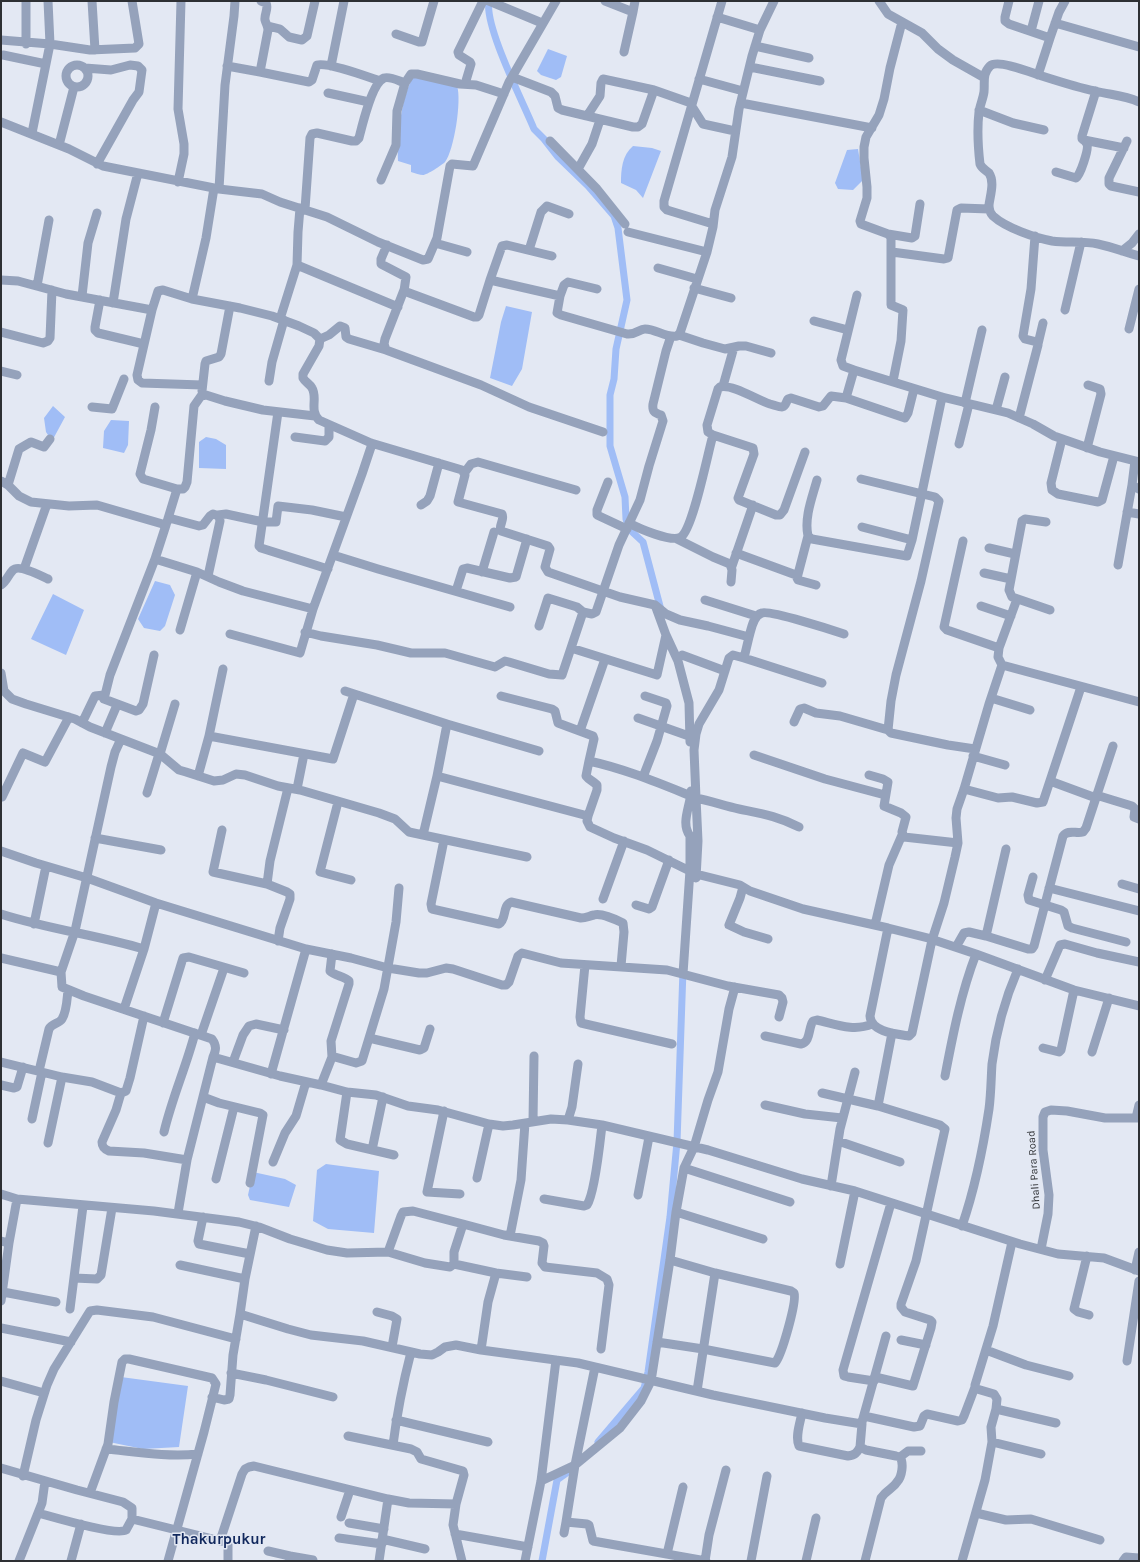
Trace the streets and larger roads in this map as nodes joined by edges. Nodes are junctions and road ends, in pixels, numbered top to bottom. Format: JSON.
{"nodes":[{"id":1,"x":26,"y":1,"type":"edge"},
{"id":2,"x":48,"y":1,"type":"edge"},
{"id":3,"x":92,"y":1,"type":"edge"},
{"id":4,"x":132,"y":1,"type":"edge"},
{"id":5,"x":181,"y":1,"type":"edge"},
{"id":6,"x":235,"y":1,"type":"edge"},
{"id":7,"x":261,"y":1,"type":"edge"},
{"id":8,"x":315,"y":1,"type":"edge"},
{"id":9,"x":344,"y":1,"type":"edge"},
{"id":10,"x":434,"y":1,"type":"edge"},
{"id":11,"x":488,"y":1,"type":"edge"},
{"id":12,"x":556,"y":1,"type":"edge"},
{"id":13,"x":635,"y":1,"type":"edge"},
{"id":14,"x":722,"y":1,"type":"edge"},
{"id":15,"x":774,"y":1,"type":"edge"},
{"id":16,"x":879,"y":1,"type":"edge"},
{"id":17,"x":1009,"y":1,"type":"edge"},
{"id":18,"x":1039,"y":1,"type":"edge"},
{"id":19,"x":1065,"y":1,"type":"edge"},
{"id":20,"x":609,"y":2,"type":"edge"},
{"id":21,"x":633,"y":12,"type":"junction"},
{"id":22,"x":717,"y":17,"type":"junction"},
{"id":23,"x":902,"y":22,"type":"junction"},
{"id":24,"x":542,"y":23,"type":"junction"},
{"id":25,"x":1055,"y":23,"type":"junction"},
{"id":26,"x":268,"y":26,"type":"junction"},
{"id":27,"x":760,"y":30,"type":"junction"},
{"id":28,"x":1031,"y":31,"type":"junction"},
{"id":29,"x":396,"y":34,"type":"dead end"},
{"id":30,"x":1050,"y":38,"type":"junction"},
{"id":31,"x":1,"y":40,"type":"edge"},
{"id":32,"x":26,"y":44,"type":"junction"},
{"id":33,"x":50,"y":44,"type":"junction"},
{"id":34,"x":755,"y":46,"type":"junction"},
{"id":35,"x":1139,"y":47,"type":"edge"},
{"id":36,"x":83,"y":50,"type":"junction"},
{"id":37,"x":95,"y":50,"type":"junction"},
{"id":38,"x":624,"y":52,"type":"dead end"},
{"id":39,"x":3,"y":55,"type":"dead end"},
{"id":40,"x":809,"y":58,"type":"dead end"},
{"id":41,"x":46,"y":64,"type":"junction"},
{"id":42,"x":227,"y":66,"type":"junction"},
{"id":43,"x":331,"y":66,"type":"junction"},
{"id":44,"x":83,"y":67,"type":"junction"},
{"id":45,"x":750,"y":67,"type":"junction"},
{"id":46,"x":260,"y":72,"type":"junction"},
{"id":47,"x":1038,"y":75,"type":"junction"},
{"id":48,"x":512,"y":77,"type":"junction"},
{"id":49,"x":983,"y":77,"type":"junction"},
{"id":50,"x":699,"y":79,"type":"junction"},
{"id":51,"x":380,"y":81,"type":"junction"},
{"id":52,"x":820,"y":81,"type":"dead end"},
{"id":53,"x":405,"y":83,"type":"junction"},
{"id":54,"x":465,"y":84,"type":"junction"},
{"id":55,"x":74,"y":87,"type":"junction"},
{"id":56,"x":654,"y":90,"type":"junction"},
{"id":57,"x":743,"y":91,"type":"junction"},
{"id":58,"x":1096,"y":91,"type":"junction"},
{"id":59,"x":328,"y":93,"type":"dead end"},
{"id":60,"x":504,"y":94,"type":"junction"},
{"id":61,"x":369,"y":102,"type":"junction"},
{"id":62,"x":1139,"y":102,"type":"edge"},
{"id":63,"x":740,"y":103,"type":"junction"},
{"id":64,"x":691,"y":104,"type":"junction"},
{"id":65,"x":979,"y":110,"type":"junction"},
{"id":66,"x":587,"y":116,"type":"junction"},
{"id":67,"x":600,"y":120,"type":"junction"},
{"id":68,"x":1,"y":122,"type":"edge"},
{"id":69,"x":872,"y":128,"type":"junction"},
{"id":70,"x":1044,"y":130,"type":"dead end"},
{"id":71,"x":735,"y":131,"type":"junction"},
{"id":72,"x":32,"y":133,"type":"junction"},
{"id":73,"x":1084,"y":140,"type":"junction"},
{"id":74,"x":550,"y":141,"type":"dead end"},
{"id":75,"x":59,"y":145,"type":"junction"},
{"id":76,"x":96,"y":164,"type":"junction"},
{"id":77,"x":578,"y":169,"type":"junction"},
{"id":78,"x":1056,"y":172,"type":"dead end"},
{"id":79,"x":138,"y":173,"type":"junction"},
{"id":80,"x":381,"y":180,"type":"dead end"},
{"id":81,"x":178,"y":182,"type":"junction"},
{"id":82,"x":216,"y":189,"type":"junction"},
{"id":83,"x":1139,"y":192,"type":"edge"},
{"id":84,"x":920,"y":204,"type":"dead end"},
{"id":85,"x":302,"y":209,"type":"junction"},
{"id":86,"x":989,"y":209,"type":"junction"},
{"id":87,"x":97,"y":213,"type":"dead end"},
{"id":88,"x":569,"y":214,"type":"dead end"},
{"id":89,"x":49,"y":220,"type":"dead end"},
{"id":90,"x":713,"y":224,"type":"junction"},
{"id":91,"x":888,"y":234,"type":"junction"},
{"id":92,"x":1139,"y":234,"type":"edge"},
{"id":93,"x":1036,"y":236,"type":"junction"},
{"id":94,"x":435,"y":242,"type":"junction"},
{"id":95,"x":1081,"y":242,"type":"junction"},
{"id":96,"x":387,"y":245,"type":"junction"},
{"id":97,"x":529,"y":250,"type":"junction"},
{"id":98,"x":1122,"y":251,"type":"junction"},
{"id":99,"x":467,"y":252,"type":"dead end"},
{"id":100,"x":707,"y":252,"type":"junction"},
{"id":101,"x":892,"y":252,"type":"junction"},
{"id":102,"x":552,"y":256,"type":"dead end"},
{"id":103,"x":1139,"y":256,"type":"edge"},
{"id":104,"x":297,"y":265,"type":"junction"},
{"id":105,"x":658,"y":268,"type":"dead end"},
{"id":106,"x":1,"y":280,"type":"edge"},
{"id":107,"x":490,"y":280,"type":"junction"},
{"id":108,"x":696,"y":284,"type":"junction"},
{"id":109,"x":37,"y":286,"type":"junction"},
{"id":110,"x":597,"y":289,"type":"dead end"},
{"id":111,"x":1139,"y":289,"type":"edge"},
{"id":112,"x":52,"y":290,"type":"junction"},
{"id":113,"x":404,"y":290,"type":"junction"},
{"id":114,"x":857,"y":295,"type":"dead end"},
{"id":115,"x":82,"y":296,"type":"junction"},
{"id":116,"x":560,"y":296,"type":"junction"},
{"id":117,"x":731,"y":298,"type":"dead end"},
{"id":118,"x":192,"y":299,"type":"junction"},
{"id":119,"x":100,"y":300,"type":"junction"},
{"id":120,"x":113,"y":303,"type":"junction"},
{"id":121,"x":230,"y":306,"type":"junction"},
{"id":122,"x":398,"y":307,"type":"junction"},
{"id":123,"x":152,"y":310,"type":"junction"},
{"id":124,"x":1065,"y":310,"type":"dead end"},
{"id":125,"x":282,"y":319,"type":"junction"},
{"id":126,"x":814,"y":321,"type":"dead end"},
{"id":127,"x":1043,"y":323,"type":"dead end"},
{"id":128,"x":1129,"y":329,"type":"dead end"},
{"id":129,"x":848,"y":330,"type":"junction"},
{"id":130,"x":982,"y":330,"type":"dead end"},
{"id":131,"x":1,"y":332,"type":"edge"},
{"id":132,"x":675,"y":336,"type":"junction"},
{"id":133,"x":320,"y":339,"type":"junction"},
{"id":134,"x":144,"y":344,"type":"junction"},
{"id":135,"x":1038,"y":344,"type":"junction"},
{"id":136,"x":734,"y":347,"type":"junction"},
{"id":137,"x":386,"y":350,"type":"junction"},
{"id":138,"x":771,"y":353,"type":"dead end"},
{"id":139,"x":854,"y":370,"type":"junction"},
{"id":140,"x":1,"y":371,"type":"edge"},
{"id":141,"x":17,"y":375,"type":"dead end"},
{"id":142,"x":1005,"y":377,"type":"dead end"},
{"id":143,"x":138,"y":380,"type":"junction"},
{"id":144,"x":269,"y":381,"type":"dead end"},
{"id":145,"x":893,"y":381,"type":"junction"},
{"id":146,"x":1088,"y":385,"type":"dead end"},
{"id":147,"x":202,"y":386,"type":"junction"},
{"id":148,"x":724,"y":386,"type":"junction"},
{"id":149,"x":914,"y":389,"type":"junction"},
{"id":150,"x":201,"y":396,"type":"junction"},
{"id":151,"x":942,"y":397,"type":"junction"},
{"id":152,"x":846,"y":398,"type":"junction"},
{"id":153,"x":967,"y":404,"type":"junction"},
{"id":154,"x":92,"y":407,"type":"dead end"},
{"id":155,"x":155,"y":407,"type":"dead end"},
{"id":156,"x":996,"y":410,"type":"junction"},
{"id":157,"x":278,"y":412,"type":"junction"},
{"id":158,"x":315,"y":416,"type":"junction"},
{"id":159,"x":1019,"y":418,"type":"junction"},
{"id":160,"x":328,"y":425,"type":"junction"},
{"id":161,"x":603,"y":432,"type":"dead end"},
{"id":162,"x":713,"y":435,"type":"junction"},
{"id":163,"x":295,"y":437,"type":"dead end"},
{"id":164,"x":50,"y":439,"type":"dead end"},
{"id":165,"x":1062,"y":439,"type":"junction"},
{"id":166,"x":372,"y":444,"type":"junction"},
{"id":167,"x":959,"y":444,"type":"dead end"},
{"id":168,"x":1087,"y":448,"type":"junction"},
{"id":169,"x":805,"y":452,"type":"dead end"},
{"id":170,"x":1114,"y":456,"type":"junction"},
{"id":171,"x":1137,"y":462,"type":"edge"},
{"id":172,"x":439,"y":463,"type":"junction"},
{"id":173,"x":465,"y":472,"type":"junction"},
{"id":174,"x":861,"y":479,"type":"dead end"},
{"id":175,"x":817,"y":480,"type":"dead end"},
{"id":176,"x":608,"y":482,"type":"dead end"},
{"id":177,"x":5,"y":483,"type":"edge"},
{"id":178,"x":1136,"y":487,"type":"edge"},
{"id":179,"x":177,"y":489,"type":"junction"},
{"id":180,"x":576,"y":490,"type":"dead end"},
{"id":181,"x":922,"y":493,"type":"junction"},
{"id":182,"x":47,"y":504,"type":"junction"},
{"id":183,"x":421,"y":505,"type":"dead end"},
{"id":184,"x":753,"y":505,"type":"junction"},
{"id":185,"x":1128,"y":512,"type":"junction"},
{"id":186,"x":1139,"y":514,"type":"edge"},
{"id":187,"x":218,"y":516,"type":"junction"},
{"id":188,"x":346,"y":517,"type":"junction"},
{"id":189,"x":167,"y":522,"type":"junction"},
{"id":190,"x":263,"y":522,"type":"junction"},
{"id":191,"x":1046,"y":522,"type":"dead end"},
{"id":192,"x":628,"y":526,"type":"junction"},
{"id":193,"x":862,"y":527,"type":"dead end"},
{"id":194,"x":494,"y":532,"type":"dead end"},
{"id":195,"x":808,"y":536,"type":"junction"},
{"id":196,"x":677,"y":538,"type":"junction"},
{"id":197,"x":527,"y":539,"type":"junction"},
{"id":198,"x":912,"y":540,"type":"junction"},
{"id":199,"x":964,"y":541,"type":"dead end"},
{"id":200,"x":989,"y":548,"type":"dead end"},
{"id":201,"x":736,"y":553,"type":"junction"},
{"id":202,"x":1015,"y":554,"type":"junction"},
{"id":203,"x":334,"y":555,"type":"junction"},
{"id":204,"x":155,"y":559,"type":"junction"},
{"id":205,"x":1118,"y":565,"type":"dead end"},
{"id":206,"x":732,"y":566,"type":"junction"},
{"id":207,"x":24,"y":569,"type":"junction"},
{"id":208,"x":328,"y":569,"type":"junction"},
{"id":209,"x":197,"y":572,"type":"junction"},
{"id":210,"x":482,"y":572,"type":"junction"},
{"id":211,"x":984,"y":573,"type":"dead end"},
{"id":212,"x":796,"y":575,"type":"junction"},
{"id":213,"x":208,"y":576,"type":"junction"},
{"id":214,"x":48,"y":579,"type":"dead end"},
{"id":215,"x":1011,"y":579,"type":"junction"},
{"id":216,"x":731,"y":582,"type":"dead end"},
{"id":217,"x":1,"y":585,"type":"edge"},
{"id":218,"x":816,"y":585,"type":"dead end"},
{"id":219,"x":456,"y":591,"type":"junction"},
{"id":220,"x":603,"y":591,"type":"junction"},
{"id":221,"x":1017,"y":599,"type":"junction"},
{"id":222,"x":705,"y":600,"type":"dead end"},
{"id":223,"x":656,"y":606,"type":"junction"},
{"id":224,"x":981,"y":606,"type":"dead end"},
{"id":225,"x":510,"y":607,"type":"dead end"},
{"id":226,"x":313,"y":609,"type":"junction"},
{"id":227,"x":1050,"y":610,"type":"dead end"},
{"id":228,"x":582,"y":612,"type":"junction"},
{"id":229,"x":756,"y":616,"type":"junction"},
{"id":230,"x":1011,"y":616,"type":"junction"},
{"id":231,"x":539,"y":626,"type":"dead end"},
{"id":232,"x":180,"y":630,"type":"dead end"},
{"id":233,"x":305,"y":632,"type":"junction"},
{"id":234,"x":230,"y":634,"type":"dead end"},
{"id":235,"x":844,"y":634,"type":"dead end"},
{"id":236,"x":666,"y":635,"type":"junction"},
{"id":237,"x":749,"y":637,"type":"junction"},
{"id":238,"x":571,"y":648,"type":"junction"},
{"id":239,"x":999,"y":648,"type":"junction"},
{"id":240,"x":154,"y":656,"type":"dead end"},
{"id":241,"x":682,"y":656,"type":"dead end"},
{"id":242,"x":744,"y":658,"type":"junction"},
{"id":243,"x":605,"y":659,"type":"junction"},
{"id":244,"x":1002,"y":665,"type":"junction"},
{"id":245,"x":223,"y":669,"type":"dead end"},
{"id":246,"x":725,"y":671,"type":"junction"},
{"id":247,"x":1,"y":673,"type":"edge"},
{"id":248,"x":822,"y":683,"type":"dead end"},
{"id":249,"x":1081,"y":687,"type":"junction"},
{"id":250,"x":345,"y":691,"type":"dead end"},
{"id":251,"x":354,"y":694,"type":"junction"},
{"id":252,"x":104,"y":695,"type":"junction"},
{"id":253,"x":501,"y":696,"type":"dead end"},
{"id":254,"x":645,"y":696,"type":"dead end"},
{"id":255,"x":991,"y":698,"type":"junction"},
{"id":256,"x":1139,"y":702,"type":"edge"},
{"id":257,"x":175,"y":704,"type":"dead end"},
{"id":258,"x":117,"y":705,"type":"junction"},
{"id":259,"x":1030,"y":710,"type":"dead end"},
{"id":260,"x":69,"y":717,"type":"junction"},
{"id":261,"x":638,"y":718,"type":"dead end"},
{"id":262,"x":794,"y":722,"type":"dead end"},
{"id":263,"x":82,"y":723,"type":"junction"},
{"id":264,"x":447,"y":724,"type":"junction"},
{"id":265,"x":661,"y":726,"type":"junction"},
{"id":266,"x":888,"y":730,"type":"junction"},
{"id":267,"x":580,"y":731,"type":"junction"},
{"id":268,"x":105,"y":733,"type":"junction"},
{"id":269,"x":686,"y":735,"type":"dead end"},
{"id":270,"x":209,"y":736,"type":"junction"},
{"id":271,"x":121,"y":739,"type":"junction"},
{"id":272,"x":1113,"y":746,"type":"dead end"},
{"id":273,"x":539,"y":751,"type":"dead end"},
{"id":274,"x":974,"y":752,"type":"junction"},
{"id":275,"x":160,"y":754,"type":"junction"},
{"id":276,"x":304,"y":754,"type":"junction"},
{"id":277,"x":754,"y":755,"type":"dead end"},
{"id":278,"x":589,"y":761,"type":"junction"},
{"id":279,"x":1005,"y":765,"type":"dead end"},
{"id":280,"x":869,"y":775,"type":"dead end"},
{"id":281,"x":198,"y":776,"type":"junction"},
{"id":282,"x":437,"y":776,"type":"junction"},
{"id":283,"x":643,"y":777,"type":"junction"},
{"id":284,"x":1050,"y":781,"type":"junction"},
{"id":285,"x":292,"y":789,"type":"junction"},
{"id":286,"x":964,"y":789,"type":"junction"},
{"id":287,"x":147,"y":793,"type":"dead end"},
{"id":288,"x":885,"y":795,"type":"junction"},
{"id":289,"x":1096,"y":796,"type":"junction"},
{"id":290,"x":1,"y":797,"type":"edge"},
{"id":291,"x":693,"y":797,"type":"junction"},
{"id":292,"x":338,"y":802,"type":"junction"},
{"id":293,"x":588,"y":816,"type":"junction"},
{"id":294,"x":1139,"y":819,"type":"edge"},
{"id":295,"x":800,"y":826,"type":"dead end"},
{"id":296,"x":222,"y":830,"type":"dead end"},
{"id":297,"x":423,"y":835,"type":"junction"},
{"id":298,"x":902,"y":835,"type":"junction"},
{"id":299,"x":95,"y":838,"type":"junction"},
{"id":300,"x":444,"y":840,"type":"junction"},
{"id":301,"x":624,"y":841,"type":"junction"},
{"id":302,"x":958,"y":843,"type":"junction"},
{"id":303,"x":1006,"y":849,"type":"dead end"},
{"id":304,"x":161,"y":850,"type":"dead end"},
{"id":305,"x":1,"y":851,"type":"edge"},
{"id":306,"x":527,"y":857,"type":"dead end"},
{"id":307,"x":669,"y":860,"type":"junction"},
{"id":308,"x":46,"y":866,"type":"junction"},
{"id":309,"x":691,"y":870,"type":"junction"},
{"id":310,"x":1033,"y":876,"type":"dead end"},
{"id":311,"x":87,"y":878,"type":"junction"},
{"id":312,"x":351,"y":880,"type":"dead end"},
{"id":313,"x":267,"y":884,"type":"junction"},
{"id":314,"x":1122,"y":884,"type":"dead end"},
{"id":315,"x":742,"y":887,"type":"junction"},
{"id":316,"x":399,"y":888,"type":"dead end"},
{"id":317,"x":1049,"y":888,"type":"junction"},
{"id":318,"x":1139,"y":889,"type":"edge"},
{"id":319,"x":603,"y":899,"type":"dead end"},
{"id":320,"x":156,"y":903,"type":"junction"},
{"id":321,"x":636,"y":905,"type":"dead end"},
{"id":322,"x":1045,"y":905,"type":"junction"},
{"id":323,"x":1139,"y":911,"type":"edge"},
{"id":324,"x":1,"y":914,"type":"edge"},
{"id":325,"x":34,"y":924,"type":"junction"},
{"id":326,"x":876,"y":925,"type":"junction"},
{"id":327,"x":888,"y":928,"type":"junction"},
{"id":328,"x":74,"y":932,"type":"junction"},
{"id":329,"x":986,"y":936,"type":"junction"},
{"id":330,"x":768,"y":939,"type":"dead end"},
{"id":331,"x":932,"y":940,"type":"junction"},
{"id":332,"x":278,"y":941,"type":"junction"},
{"id":333,"x":1126,"y":942,"type":"dead end"},
{"id":334,"x":956,"y":947,"type":"junction"},
{"id":335,"x":144,"y":949,"type":"junction"},
{"id":336,"x":306,"y":949,"type":"junction"},
{"id":337,"x":332,"y":954,"type":"junction"},
{"id":338,"x":976,"y":954,"type":"junction"},
{"id":339,"x":1,"y":958,"type":"edge"},
{"id":340,"x":1139,"y":962,"type":"edge"},
{"id":341,"x":585,"y":965,"type":"junction"},
{"id":342,"x":621,"y":966,"type":"junction"},
{"id":343,"x":224,"y":968,"type":"junction"},
{"id":344,"x":388,"y":968,"type":"junction"},
{"id":345,"x":1018,"y":969,"type":"junction"},
{"id":346,"x":61,"y":972,"type":"junction"},
{"id":347,"x":244,"y":973,"type":"dead end"},
{"id":348,"x":686,"y":974,"type":"junction"},
{"id":349,"x":1045,"y":980,"type":"junction"},
{"id":350,"x":735,"y":987,"type":"junction"},
{"id":351,"x":68,"y":990,"type":"junction"},
{"id":352,"x":1074,"y":990,"type":"junction"},
{"id":353,"x":1109,"y":998,"type":"junction"},
{"id":354,"x":1139,"y":1006,"type":"edge"},
{"id":355,"x":124,"y":1009,"type":"junction"},
{"id":356,"x":144,"y":1016,"type":"junction"},
{"id":357,"x":779,"y":1017,"type":"dead end"},
{"id":358,"x":163,"y":1023,"type":"junction"},
{"id":359,"x":872,"y":1024,"type":"junction"},
{"id":360,"x":430,"y":1029,"type":"dead end"},
{"id":361,"x":284,"y":1030,"type":"junction"},
{"id":362,"x":892,"y":1033,"type":"junction"},
{"id":363,"x":198,"y":1034,"type":"junction"},
{"id":364,"x":765,"y":1036,"type":"dead end"},
{"id":365,"x":369,"y":1038,"type":"junction"},
{"id":366,"x":672,"y":1044,"type":"dead end"},
{"id":367,"x":1043,"y":1048,"type":"dead end"},
{"id":368,"x":1092,"y":1052,"type":"dead end"},
{"id":369,"x":534,"y":1056,"type":"dead end"},
{"id":370,"x":213,"y":1057,"type":"junction"},
{"id":371,"x":332,"y":1057,"type":"junction"},
{"id":372,"x":1,"y":1062,"type":"edge"},
{"id":373,"x":232,"y":1062,"type":"junction"},
{"id":374,"x":578,"y":1064,"type":"dead end"},
{"id":375,"x":23,"y":1067,"type":"junction"},
{"id":376,"x":41,"y":1072,"type":"junction"},
{"id":377,"x":855,"y":1072,"type":"dead end"},
{"id":378,"x":271,"y":1074,"type":"junction"},
{"id":379,"x":945,"y":1076,"type":"dead end"},
{"id":380,"x":62,"y":1077,"type":"junction"},
{"id":381,"x":306,"y":1082,"type":"junction"},
{"id":382,"x":1,"y":1085,"type":"edge"},
{"id":383,"x":321,"y":1085,"type":"junction"},
{"id":384,"x":347,"y":1092,"type":"junction"},
{"id":385,"x":822,"y":1092,"type":"dead end"},
{"id":386,"x":121,"y":1093,"type":"junction"},
{"id":387,"x":203,"y":1097,"type":"junction"},
{"id":388,"x":383,"y":1097,"type":"junction"},
{"id":389,"x":847,"y":1098,"type":"junction"},
{"id":390,"x":765,"y":1105,"type":"dead end"},
{"id":391,"x":1139,"y":1105,"type":"edge"},
{"id":392,"x":878,"y":1106,"type":"junction"},
{"id":393,"x":234,"y":1107,"type":"junction"},
{"id":394,"x":444,"y":1111,"type":"junction"},
{"id":395,"x":842,"y":1118,"type":"junction"},
{"id":396,"x":1137,"y":1118,"type":"edge"},
{"id":397,"x":32,"y":1119,"type":"dead end"},
{"id":398,"x":568,"y":1120,"type":"junction"},
{"id":399,"x":529,"y":1122,"type":"junction"},
{"id":400,"x":489,"y":1124,"type":"junction"},
{"id":401,"x":602,"y":1125,"type":"junction"},
{"id":402,"x":164,"y":1132,"type":"dead end"},
{"id":403,"x":650,"y":1137,"type":"junction"},
{"id":404,"x":838,"y":1141,"type":"junction"},
{"id":405,"x":48,"y":1143,"type":"dead end"},
{"id":406,"x":694,"y":1147,"type":"junction"},
{"id":407,"x":372,"y":1150,"type":"junction"},
{"id":408,"x":394,"y":1155,"type":"dead end"},
{"id":409,"x":187,"y":1160,"type":"junction"},
{"id":410,"x":273,"y":1162,"type":"dead end"},
{"id":411,"x":900,"y":1162,"type":"dead end"},
{"id":412,"x":684,"y":1168,"type":"junction"},
{"id":413,"x":477,"y":1178,"type":"dead end"},
{"id":414,"x":216,"y":1179,"type":"dead end"},
{"id":415,"x":250,"y":1183,"type":"dead end"},
{"id":416,"x":831,"y":1186,"type":"junction"},
{"id":417,"x":855,"y":1191,"type":"junction"},
{"id":418,"x":1,"y":1194,"type":"edge"},
{"id":419,"x":460,"y":1194,"type":"dead end"},
{"id":420,"x":638,"y":1195,"type":"dead end"},
{"id":421,"x":17,"y":1199,"type":"junction"},
{"id":422,"x":544,"y":1199,"type":"dead end"},
{"id":423,"x":790,"y":1202,"type":"dead end"},
{"id":424,"x":891,"y":1203,"type":"junction"},
{"id":425,"x":82,"y":1206,"type":"junction"},
{"id":426,"x":112,"y":1208,"type":"junction"},
{"id":427,"x":676,"y":1212,"type":"junction"},
{"id":428,"x":178,"y":1213,"type":"junction"},
{"id":429,"x":925,"y":1215,"type":"junction"},
{"id":430,"x":203,"y":1217,"type":"junction"},
{"id":431,"x":463,"y":1224,"type":"junction"},
{"id":432,"x":256,"y":1226,"type":"junction"},
{"id":433,"x":962,"y":1226,"type":"junction"},
{"id":434,"x":510,"y":1236,"type":"junction"},
{"id":435,"x":763,"y":1239,"type":"dead end"},
{"id":436,"x":5,"y":1242,"type":"edge"},
{"id":437,"x":1012,"y":1242,"type":"junction"},
{"id":438,"x":1041,"y":1249,"type":"junction"},
{"id":439,"x":388,"y":1252,"type":"junction"},
{"id":440,"x":1139,"y":1252,"type":"edge"},
{"id":441,"x":250,"y":1254,"type":"junction"},
{"id":442,"x":1087,"y":1256,"type":"junction"},
{"id":443,"x":670,"y":1260,"type":"junction"},
{"id":444,"x":454,"y":1264,"type":"junction"},
{"id":445,"x":840,"y":1264,"type":"dead end"},
{"id":446,"x":180,"y":1265,"type":"dead end"},
{"id":447,"x":1137,"y":1271,"type":"edge"},
{"id":448,"x":496,"y":1273,"type":"junction"},
{"id":449,"x":715,"y":1273,"type":"junction"},
{"id":450,"x":527,"y":1277,"type":"dead end"},
{"id":451,"x":74,"y":1278,"type":"junction"},
{"id":452,"x":245,"y":1278,"type":"junction"},
{"id":453,"x":1139,"y":1281,"type":"edge"},
{"id":454,"x":2,"y":1297,"type":"edge"},
{"id":455,"x":56,"y":1302,"type":"dead end"},
{"id":456,"x":70,"y":1309,"type":"dead end"},
{"id":457,"x":377,"y":1312,"type":"dead end"},
{"id":458,"x":240,"y":1314,"type":"junction"},
{"id":459,"x":1089,"y":1315,"type":"dead end"},
{"id":460,"x":1,"y":1328,"type":"edge"},
{"id":461,"x":886,"y":1336,"type":"dead end"},
{"id":462,"x":236,"y":1339,"type":"junction"},
{"id":463,"x":901,"y":1340,"type":"dead end"},
{"id":464,"x":71,"y":1342,"type":"junction"},
{"id":465,"x":657,"y":1342,"type":"junction"},
{"id":466,"x":926,"y":1345,"type":"junction"},
{"id":467,"x":392,"y":1347,"type":"junction"},
{"id":468,"x":601,"y":1349,"type":"dead end"},
{"id":469,"x":703,"y":1349,"type":"junction"},
{"id":470,"x":480,"y":1350,"type":"junction"},
{"id":471,"x":986,"y":1350,"type":"junction"},
{"id":472,"x":411,"y":1352,"type":"junction"},
{"id":473,"x":556,"y":1360,"type":"junction"},
{"id":474,"x":1127,"y":1361,"type":"dead end"},
{"id":475,"x":595,"y":1367,"type":"junction"},
{"id":476,"x":232,"y":1373,"type":"junction"},
{"id":477,"x":1068,"y":1376,"type":"dead end"},
{"id":478,"x":874,"y":1379,"type":"junction"},
{"id":479,"x":647,"y":1380,"type":"junction"},
{"id":480,"x":1,"y":1381,"type":"edge"},
{"id":481,"x":975,"y":1387,"type":"junction"},
{"id":482,"x":697,"y":1391,"type":"junction"},
{"id":483,"x":44,"y":1393,"type":"junction"},
{"id":484,"x":212,"y":1397,"type":"junction"},
{"id":485,"x":333,"y":1397,"type":"dead end"},
{"id":486,"x":996,"y":1409,"type":"junction"},
{"id":487,"x":802,"y":1413,"type":"junction"},
{"id":488,"x":396,"y":1420,"type":"junction"},
{"id":489,"x":863,"y":1420,"type":"junction"},
{"id":490,"x":1056,"y":1423,"type":"dead end"},
{"id":491,"x":348,"y":1436,"type":"dead end"},
{"id":492,"x":488,"y":1442,"type":"dead end"},
{"id":493,"x":992,"y":1442,"type":"junction"},
{"id":494,"x":393,"y":1445,"type":"junction"},
{"id":495,"x":860,"y":1447,"type":"junction"},
{"id":496,"x":106,"y":1449,"type":"junction"},
{"id":497,"x":921,"y":1451,"type":"dead end"},
{"id":498,"x":198,"y":1454,"type":"junction"},
{"id":499,"x":1041,"y":1454,"type":"dead end"},
{"id":500,"x":900,"y":1457,"type":"junction"},
{"id":501,"x":575,"y":1465,"type":"junction"},
{"id":502,"x":1,"y":1468,"type":"edge"},
{"id":503,"x":726,"y":1470,"type":"dead end"},
{"id":504,"x":23,"y":1476,"type":"junction"},
{"id":505,"x":767,"y":1476,"type":"dead end"},
{"id":506,"x":45,"y":1481,"type":"junction"},
{"id":507,"x":541,"y":1481,"type":"junction"},
{"id":508,"x":683,"y":1487,"type":"dead end"},
{"id":509,"x":350,"y":1490,"type":"junction"},
{"id":510,"x":90,"y":1493,"type":"junction"},
{"id":511,"x":388,"y":1499,"type":"junction"},
{"id":512,"x":456,"y":1504,"type":"junction"},
{"id":513,"x":38,"y":1513,"type":"junction"},
{"id":514,"x":976,"y":1513,"type":"junction"},
{"id":515,"x":341,"y":1517,"type":"dead end"},
{"id":516,"x":816,"y":1518,"type":"dead end"},
{"id":517,"x":132,"y":1519,"type":"junction"},
{"id":518,"x":566,"y":1522,"type":"junction"},
{"id":519,"x":349,"y":1523,"type":"dead end"},
{"id":520,"x":81,"y":1524,"type":"junction"},
{"id":521,"x":384,"y":1529,"type":"junction"},
{"id":522,"x":176,"y":1531,"type":"junction"},
{"id":523,"x":564,"y":1532,"type":"dead end"},
{"id":524,"x":455,"y":1534,"type":"junction"},
{"id":525,"x":339,"y":1538,"type":"dead end"},
{"id":526,"x":1100,"y":1540,"type":"dead end"},
{"id":527,"x":220,"y":1541,"type":"junction"},
{"id":528,"x":382,"y":1542,"type":"junction"},
{"id":529,"x":528,"y":1548,"type":"junction"},
{"id":530,"x":425,"y":1549,"type":"dead end"},
{"id":531,"x":268,"y":1551,"type":"dead end"},
{"id":532,"x":667,"y":1554,"type":"junction"},
{"id":533,"x":290,"y":1558,"type":"edge"},
{"id":534,"x":1139,"y":1558,"type":"edge"},
{"id":535,"x":313,"y":1560,"type":"edge"},
{"id":536,"x":19,"y":1561,"type":"edge"},
{"id":537,"x":71,"y":1561,"type":"edge"},
{"id":538,"x":168,"y":1561,"type":"edge"},
{"id":539,"x":228,"y":1561,"type":"edge"},
{"id":540,"x":379,"y":1561,"type":"edge"},
{"id":541,"x":462,"y":1561,"type":"edge"},
{"id":542,"x":526,"y":1561,"type":"edge"},
{"id":543,"x":705,"y":1561,"type":"edge"},
{"id":544,"x":751,"y":1561,"type":"edge"},
{"id":545,"x":806,"y":1561,"type":"edge"},
{"id":546,"x":865,"y":1561,"type":"edge"},
{"id":547,"x":962,"y":1561,"type":"edge"},
{"id":548,"x":1123,"y":1561,"type":"edge"}],
"edges":[{"from":1,"to":32,"type":"street"},
{"from":2,"to":33,"type":"street"},
{"from":3,"to":37,"type":"street"},
{"from":4,"to":37,"type":"street"},
{"from":5,"to":81,"type":"street"},
{"from":6,"to":42,"type":"street"},
{"from":7,"to":26,"type":"street"},
{"from":8,"to":26,"type":"street"},
{"from":9,"to":43,"type":"street"},
{"from":10,"to":29,"type":"street"},
{"from":11,"to":24,"type":"street"},
{"from":11,"to":54,"type":"street"},
{"from":12,"to":24,"type":"street"},
{"from":13,"to":21,"type":"street"},
{"from":14,"to":22,"type":"street"},
{"from":15,"to":27,"type":"street"},
{"from":16,"to":23,"type":"street"},
{"from":17,"to":28,"type":"street"},
{"from":18,"to":28,"type":"street"},
{"from":19,"to":25,"type":"street"},
{"from":20,"to":21,"type":"street"},
{"from":21,"to":38,"type":"street"},
{"from":22,"to":27,"type":"street"},
{"from":22,"to":50,"type":"street"},
{"from":23,"to":49,"type":"street"},
{"from":23,"to":69,"type":"street"},
{"from":24,"to":48,"type":"street"},
{"from":25,"to":30,"type":"street"},
{"from":25,"to":35,"type":"street"},
{"from":26,"to":46,"type":"street"},
{"from":27,"to":34,"type":"street"},
{"from":28,"to":30,"type":"street"},
{"from":30,"to":47,"type":"street"},
{"from":31,"to":32,"type":"street"},
{"from":32,"to":33,"type":"street"},
{"from":33,"to":36,"type":"street"},
{"from":33,"to":41,"type":"street"},
{"from":34,"to":40,"type":"street"},
{"from":34,"to":45,"type":"street"},
{"from":36,"to":37,"type":"street"},
{"from":36,"to":44,"type":"street"},
{"from":39,"to":41,"type":"street"},
{"from":41,"to":72,"type":"street"},
{"from":42,"to":46,"type":"street"},
{"from":42,"to":82,"type":"street"},
{"from":43,"to":46,"type":"street"},
{"from":43,"to":51,"type":"street"},
{"from":44,"to":55,"type":"street"},
{"from":44,"to":55,"type":"street"},
{"from":44,"to":76,"type":"street"},
{"from":45,"to":52,"type":"street"},
{"from":45,"to":57,"type":"street"},
{"from":47,"to":49,"type":"street"},
{"from":47,"to":58,"type":"street"},
{"from":48,"to":60,"type":"street"},
{"from":48,"to":66,"type":"street"},
{"from":49,"to":65,"type":"street"},
{"from":50,"to":57,"type":"street"},
{"from":50,"to":64,"type":"street"},
{"from":51,"to":53,"type":"street"},
{"from":51,"to":61,"type":"street"},
{"from":53,"to":54,"type":"street"},
{"from":53,"to":80,"type":"street"},
{"from":54,"to":60,"type":"street"},
{"from":55,"to":75,"type":"street"},
{"from":56,"to":64,"type":"street"},
{"from":56,"to":66,"type":"street"},
{"from":56,"to":67,"type":"street"},
{"from":57,"to":63,"type":"street"},
{"from":58,"to":62,"type":"street"},
{"from":58,"to":73,"type":"street"},
{"from":59,"to":61,"type":"street"},
{"from":60,"to":94,"type":"street"},
{"from":61,"to":85,"type":"street"},
{"from":63,"to":69,"type":"street"},
{"from":63,"to":71,"type":"street"},
{"from":64,"to":71,"type":"street"},
{"from":64,"to":90,"type":"street"},
{"from":65,"to":70,"type":"street"},
{"from":65,"to":86,"type":"street"},
{"from":66,"to":67,"type":"street"},
{"from":67,"to":77,"type":"street"},
{"from":68,"to":72,"type":"street"},
{"from":69,"to":91,"type":"street"},
{"from":71,"to":90,"type":"street"},
{"from":72,"to":75,"type":"street"},
{"from":73,"to":78,"type":"street"},
{"from":73,"to":83,"type":"street"},
{"from":74,"to":77,"type":"street"},
{"from":75,"to":76,"type":"street"},
{"from":76,"to":79,"type":"street"},
{"from":77,"to":100,"type":"street"},
{"from":79,"to":81,"type":"street"},
{"from":79,"to":120,"type":"street"},
{"from":81,"to":82,"type":"street"},
{"from":82,"to":85,"type":"street"},
{"from":82,"to":118,"type":"street"},
{"from":84,"to":91,"type":"street"},
{"from":85,"to":96,"type":"street"},
{"from":85,"to":104,"type":"street"},
{"from":86,"to":93,"type":"street"},
{"from":86,"to":101,"type":"street"},
{"from":87,"to":115,"type":"street"},
{"from":88,"to":97,"type":"street"},
{"from":89,"to":109,"type":"street"},
{"from":90,"to":100,"type":"street"},
{"from":91,"to":101,"type":"street"},
{"from":92,"to":98,"type":"street"},
{"from":93,"to":95,"type":"street"},
{"from":93,"to":135,"type":"street"},
{"from":94,"to":96,"type":"street"},
{"from":94,"to":99,"type":"street"},
{"from":95,"to":98,"type":"street"},
{"from":95,"to":124,"type":"street"},
{"from":96,"to":113,"type":"street"},
{"from":97,"to":102,"type":"street"},
{"from":97,"to":107,"type":"street"},
{"from":98,"to":103,"type":"street"},
{"from":100,"to":108,"type":"street"},
{"from":101,"to":145,"type":"street"},
{"from":104,"to":122,"type":"street"},
{"from":104,"to":125,"type":"street"},
{"from":105,"to":108,"type":"street"},
{"from":106,"to":109,"type":"street"},
{"from":107,"to":113,"type":"street"},
{"from":107,"to":116,"type":"street"},
{"from":108,"to":117,"type":"street"},
{"from":108,"to":132,"type":"street"},
{"from":109,"to":112,"type":"street"},
{"from":110,"to":116,"type":"street"},
{"from":111,"to":128,"type":"street"},
{"from":112,"to":115,"type":"street"},
{"from":112,"to":131,"type":"street"},
{"from":113,"to":122,"type":"street"},
{"from":114,"to":129,"type":"street"},
{"from":115,"to":119,"type":"street"},
{"from":116,"to":132,"type":"street"},
{"from":118,"to":121,"type":"street"},
{"from":118,"to":123,"type":"street"},
{"from":119,"to":120,"type":"street"},
{"from":119,"to":134,"type":"street"},
{"from":120,"to":123,"type":"street"},
{"from":121,"to":125,"type":"street"},
{"from":121,"to":147,"type":"street"},
{"from":122,"to":137,"type":"street"},
{"from":123,"to":134,"type":"street"},
{"from":125,"to":133,"type":"street"},
{"from":125,"to":144,"type":"street"},
{"from":126,"to":129,"type":"street"},
{"from":127,"to":135,"type":"street"},
{"from":129,"to":139,"type":"street"},
{"from":130,"to":153,"type":"street"},
{"from":132,"to":136,"type":"street"},
{"from":132,"to":192,"type":"street"},
{"from":133,"to":137,"type":"street"},
{"from":133,"to":158,"type":"street"},
{"from":134,"to":143,"type":"street"},
{"from":135,"to":159,"type":"street"},
{"from":136,"to":138,"type":"street"},
{"from":136,"to":148,"type":"street"},
{"from":137,"to":161,"type":"street"},
{"from":139,"to":145,"type":"street"},
{"from":139,"to":152,"type":"street"},
{"from":140,"to":141,"type":"street"},
{"from":142,"to":156,"type":"street"},
{"from":143,"to":147,"type":"street"},
{"from":143,"to":154,"type":"street"},
{"from":145,"to":149,"type":"street"},
{"from":146,"to":168,"type":"street"},
{"from":147,"to":150,"type":"street"},
{"from":148,"to":152,"type":"street"},
{"from":148,"to":162,"type":"street"},
{"from":149,"to":151,"type":"street"},
{"from":149,"to":152,"type":"street"},
{"from":150,"to":157,"type":"street"},
{"from":150,"to":179,"type":"street"},
{"from":151,"to":153,"type":"street"},
{"from":151,"to":181,"type":"street"},
{"from":153,"to":156,"type":"street"},
{"from":153,"to":167,"type":"street"},
{"from":155,"to":179,"type":"street"},
{"from":156,"to":159,"type":"street"},
{"from":157,"to":158,"type":"street"},
{"from":157,"to":190,"type":"street"},
{"from":158,"to":160,"type":"street"},
{"from":159,"to":165,"type":"street"},
{"from":160,"to":163,"type":"street"},
{"from":160,"to":166,"type":"street"},
{"from":162,"to":184,"type":"street"},
{"from":162,"to":196,"type":"street"},
{"from":164,"to":177,"type":"street"},
{"from":165,"to":168,"type":"street"},
{"from":165,"to":170,"type":"street"},
{"from":166,"to":172,"type":"street"},
{"from":166,"to":188,"type":"street"},
{"from":168,"to":170,"type":"street"},
{"from":169,"to":184,"type":"street"},
{"from":170,"to":171,"type":"street"},
{"from":171,"to":178,"type":"street"},
{"from":172,"to":173,"type":"street"},
{"from":172,"to":183,"type":"street"},
{"from":173,"to":180,"type":"street"},
{"from":173,"to":197,"type":"street"},
{"from":174,"to":181,"type":"street"},
{"from":175,"to":195,"type":"street"},
{"from":176,"to":192,"type":"street"},
{"from":177,"to":182,"type":"street"},
{"from":178,"to":185,"type":"street"},
{"from":179,"to":189,"type":"street"},
{"from":181,"to":198,"type":"street"},
{"from":181,"to":266,"type":"street"},
{"from":182,"to":189,"type":"street"},
{"from":182,"to":207,"type":"street"},
{"from":184,"to":201,"type":"street"},
{"from":185,"to":186,"type":"street"},
{"from":185,"to":205,"type":"street"},
{"from":187,"to":189,"type":"street"},
{"from":187,"to":190,"type":"street"},
{"from":187,"to":213,"type":"street"},
{"from":188,"to":190,"type":"street"},
{"from":188,"to":203,"type":"street"},
{"from":189,"to":204,"type":"street"},
{"from":190,"to":208,"type":"street"},
{"from":191,"to":202,"type":"street"},
{"from":192,"to":196,"type":"street"},
{"from":192,"to":220,"type":"street"},
{"from":193,"to":198,"type":"street"},
{"from":194,"to":210,"type":"street"},
{"from":195,"to":198,"type":"street"},
{"from":195,"to":212,"type":"street"},
{"from":196,"to":206,"type":"street"},
{"from":197,"to":210,"type":"street"},
{"from":197,"to":220,"type":"street"},
{"from":199,"to":239,"type":"street"},
{"from":200,"to":202,"type":"street"},
{"from":201,"to":206,"type":"street"},
{"from":201,"to":212,"type":"street"},
{"from":202,"to":215,"type":"street"},
{"from":203,"to":208,"type":"street"},
{"from":203,"to":219,"type":"street"},
{"from":204,"to":209,"type":"street"},
{"from":204,"to":252,"type":"street"},
{"from":206,"to":216,"type":"street"},
{"from":207,"to":214,"type":"street"},
{"from":207,"to":217,"type":"street"},
{"from":208,"to":226,"type":"street"},
{"from":209,"to":213,"type":"street"},
{"from":209,"to":232,"type":"street"},
{"from":210,"to":219,"type":"street"},
{"from":211,"to":215,"type":"street"},
{"from":212,"to":218,"type":"street"},
{"from":213,"to":226,"type":"street"},
{"from":215,"to":221,"type":"street"},
{"from":219,"to":225,"type":"street"},
{"from":220,"to":223,"type":"street"},
{"from":220,"to":228,"type":"street"},
{"from":221,"to":227,"type":"street"},
{"from":221,"to":230,"type":"street"},
{"from":222,"to":229,"type":"street"},
{"from":223,"to":236,"type":"street"},
{"from":223,"to":237,"type":"street"},
{"from":224,"to":230,"type":"street"},
{"from":226,"to":233,"type":"street"},
{"from":228,"to":231,"type":"street"},
{"from":228,"to":238,"type":"street"},
{"from":229,"to":235,"type":"street"},
{"from":229,"to":237,"type":"street"},
{"from":230,"to":239,"type":"street"},
{"from":233,"to":234,"type":"street"},
{"from":233,"to":238,"type":"street"},
{"from":236,"to":243,"type":"street"},
{"from":236,"to":291,"type":"street"},
{"from":237,"to":242,"type":"street"},
{"from":238,"to":243,"type":"street"},
{"from":239,"to":244,"type":"street"},
{"from":240,"to":258,"type":"street"},
{"from":241,"to":246,"type":"street"},
{"from":242,"to":246,"type":"street"},
{"from":242,"to":248,"type":"street"},
{"from":243,"to":267,"type":"street"},
{"from":244,"to":249,"type":"street"},
{"from":244,"to":255,"type":"street"},
{"from":245,"to":270,"type":"street"},
{"from":246,"to":291,"type":"street"},
{"from":247,"to":260,"type":"street"},
{"from":249,"to":256,"type":"street"},
{"from":249,"to":284,"type":"street"},
{"from":250,"to":251,"type":"street"},
{"from":251,"to":264,"type":"street"},
{"from":251,"to":276,"type":"street"},
{"from":252,"to":258,"type":"street"},
{"from":252,"to":263,"type":"street"},
{"from":253,"to":267,"type":"street"},
{"from":254,"to":265,"type":"street"},
{"from":255,"to":259,"type":"street"},
{"from":255,"to":274,"type":"street"},
{"from":257,"to":275,"type":"street"},
{"from":258,"to":268,"type":"street"},
{"from":260,"to":263,"type":"street"},
{"from":260,"to":290,"type":"street"},
{"from":261,"to":265,"type":"street"},
{"from":262,"to":266,"type":"street"},
{"from":263,"to":268,"type":"street"},
{"from":264,"to":273,"type":"street"},
{"from":264,"to":282,"type":"street"},
{"from":265,"to":269,"type":"street"},
{"from":265,"to":283,"type":"street"},
{"from":266,"to":274,"type":"street"},
{"from":267,"to":278,"type":"street"},
{"from":268,"to":271,"type":"street"},
{"from":270,"to":276,"type":"street"},
{"from":270,"to":281,"type":"street"},
{"from":271,"to":275,"type":"street"},
{"from":271,"to":299,"type":"street"},
{"from":272,"to":289,"type":"street"},
{"from":274,"to":279,"type":"street"},
{"from":274,"to":286,"type":"street"},
{"from":275,"to":281,"type":"street"},
{"from":275,"to":287,"type":"street"},
{"from":276,"to":285,"type":"street"},
{"from":277,"to":288,"type":"street"},
{"from":278,"to":283,"type":"street"},
{"from":278,"to":293,"type":"street"},
{"from":280,"to":288,"type":"street"},
{"from":281,"to":285,"type":"street"},
{"from":282,"to":293,"type":"street"},
{"from":282,"to":297,"type":"street"},
{"from":283,"to":291,"type":"street"},
{"from":284,"to":286,"type":"street"},
{"from":284,"to":289,"type":"street"},
{"from":285,"to":292,"type":"street"},
{"from":285,"to":313,"type":"street"},
{"from":286,"to":302,"type":"street"},
{"from":288,"to":298,"type":"street"},
{"from":289,"to":294,"type":"street"},
{"from":289,"to":317,"type":"street"},
{"from":291,"to":295,"type":"street"},
{"from":291,"to":309,"type":"street"},
{"from":292,"to":297,"type":"street"},
{"from":292,"to":312,"type":"street"},
{"from":293,"to":301,"type":"street"},
{"from":296,"to":313,"type":"street"},
{"from":297,"to":300,"type":"street"},
{"from":298,"to":302,"type":"street"},
{"from":298,"to":326,"type":"street"},
{"from":299,"to":304,"type":"street"},
{"from":299,"to":311,"type":"street"},
{"from":300,"to":306,"type":"street"},
{"from":300,"to":342,"type":"street"},
{"from":301,"to":307,"type":"street"},
{"from":301,"to":319,"type":"street"},
{"from":302,"to":331,"type":"street"},
{"from":303,"to":329,"type":"street"},
{"from":305,"to":308,"type":"street"},
{"from":307,"to":309,"type":"street"},
{"from":307,"to":321,"type":"street"},
{"from":308,"to":311,"type":"street"},
{"from":308,"to":325,"type":"street"},
{"from":309,"to":315,"type":"street"},
{"from":309,"to":348,"type":"street"},
{"from":310,"to":322,"type":"street"},
{"from":311,"to":320,"type":"street"},
{"from":311,"to":328,"type":"street"},
{"from":313,"to":332,"type":"street"},
{"from":314,"to":318,"type":"street"},
{"from":315,"to":326,"type":"street"},
{"from":315,"to":330,"type":"street"},
{"from":316,"to":344,"type":"street"},
{"from":317,"to":322,"type":"street"},
{"from":317,"to":323,"type":"street"},
{"from":320,"to":332,"type":"street"},
{"from":320,"to":335,"type":"street"},
{"from":322,"to":329,"type":"street"},
{"from":322,"to":333,"type":"street"},
{"from":324,"to":325,"type":"street"},
{"from":325,"to":328,"type":"street"},
{"from":326,"to":327,"type":"street"},
{"from":327,"to":331,"type":"street"},
{"from":327,"to":359,"type":"street"},
{"from":328,"to":335,"type":"street"},
{"from":328,"to":346,"type":"street"},
{"from":329,"to":334,"type":"street"},
{"from":331,"to":334,"type":"street"},
{"from":331,"to":362,"type":"street"},
{"from":332,"to":336,"type":"street"},
{"from":334,"to":338,"type":"street"},
{"from":335,"to":355,"type":"street"},
{"from":336,"to":337,"type":"street"},
{"from":336,"to":361,"type":"street"},
{"from":337,"to":344,"type":"street"},
{"from":337,"to":371,"type":"street"},
{"from":338,"to":345,"type":"street"},
{"from":338,"to":379,"type":"street"},
{"from":339,"to":346,"type":"street"},
{"from":340,"to":349,"type":"street"},
{"from":341,"to":342,"type":"street"},
{"from":341,"to":344,"type":"street"},
{"from":341,"to":366,"type":"street"},
{"from":342,"to":348,"type":"street"},
{"from":343,"to":347,"type":"street"},
{"from":343,"to":358,"type":"street"},
{"from":343,"to":363,"type":"street"},
{"from":344,"to":365,"type":"street"},
{"from":345,"to":349,"type":"street"},
{"from":345,"to":433,"type":"street"},
{"from":346,"to":351,"type":"street"},
{"from":348,"to":350,"type":"street"},
{"from":349,"to":352,"type":"street"},
{"from":350,"to":357,"type":"street"},
{"from":350,"to":406,"type":"street"},
{"from":351,"to":355,"type":"street"},
{"from":351,"to":376,"type":"street"},
{"from":352,"to":353,"type":"street"},
{"from":352,"to":367,"type":"street"},
{"from":353,"to":354,"type":"street"},
{"from":353,"to":368,"type":"street"},
{"from":355,"to":356,"type":"street"},
{"from":356,"to":358,"type":"street"},
{"from":356,"to":386,"type":"street"},
{"from":358,"to":363,"type":"street"},
{"from":359,"to":362,"type":"street"},
{"from":359,"to":364,"type":"street"},
{"from":360,"to":365,"type":"street"},
{"from":361,"to":373,"type":"street"},
{"from":361,"to":378,"type":"street"},
{"from":362,"to":392,"type":"street"},
{"from":363,"to":370,"type":"street"},
{"from":363,"to":402,"type":"street"},
{"from":365,"to":371,"type":"street"},
{"from":369,"to":399,"type":"street"},
{"from":370,"to":373,"type":"street"},
{"from":370,"to":387,"type":"street"},
{"from":371,"to":383,"type":"street"},
{"from":372,"to":375,"type":"street"},
{"from":373,"to":378,"type":"street"},
{"from":374,"to":398,"type":"street"},
{"from":375,"to":376,"type":"street"},
{"from":375,"to":382,"type":"street"},
{"from":376,"to":380,"type":"street"},
{"from":376,"to":397,"type":"street"},
{"from":377,"to":389,"type":"street"},
{"from":378,"to":381,"type":"street"},
{"from":380,"to":386,"type":"street"},
{"from":380,"to":405,"type":"street"},
{"from":381,"to":383,"type":"street"},
{"from":381,"to":410,"type":"street"},
{"from":383,"to":384,"type":"street"},
{"from":384,"to":388,"type":"street"},
{"from":384,"to":407,"type":"street"},
{"from":385,"to":389,"type":"street"},
{"from":386,"to":409,"type":"street"},
{"from":387,"to":393,"type":"street"},
{"from":387,"to":409,"type":"street"},
{"from":388,"to":394,"type":"street"},
{"from":388,"to":407,"type":"street"},
{"from":389,"to":392,"type":"street"},
{"from":389,"to":395,"type":"street"},
{"from":390,"to":395,"type":"street"},
{"from":391,"to":396,"type":"street"},
{"from":392,"to":429,"type":"street"},
{"from":393,"to":414,"type":"street"},
{"from":393,"to":415,"type":"street"},
{"from":394,"to":400,"type":"street"},
{"from":394,"to":419,"type":"street"},
{"from":395,"to":404,"type":"street"},
{"from":396,"to":438,"type":"street","name":"Dhali Para Road"},
{"from":398,"to":399,"type":"street"},
{"from":398,"to":401,"type":"street"},
{"from":399,"to":400,"type":"street"},
{"from":399,"to":434,"type":"street"},
{"from":400,"to":413,"type":"street"},
{"from":401,"to":403,"type":"street"},
{"from":401,"to":422,"type":"street"},
{"from":403,"to":406,"type":"street"},
{"from":403,"to":420,"type":"street"},
{"from":404,"to":411,"type":"street"},
{"from":404,"to":416,"type":"street"},
{"from":406,"to":412,"type":"street"},
{"from":406,"to":416,"type":"street"},
{"from":407,"to":408,"type":"street"},
{"from":409,"to":428,"type":"street"},
{"from":412,"to":423,"type":"street"},
{"from":412,"to":427,"type":"street"},
{"from":416,"to":417,"type":"street"},
{"from":417,"to":424,"type":"street"},
{"from":417,"to":445,"type":"street"},
{"from":418,"to":421,"type":"street"},
{"from":421,"to":425,"type":"street"},
{"from":421,"to":436,"type":"street"},
{"from":424,"to":429,"type":"street"},
{"from":424,"to":478,"type":"street"},
{"from":425,"to":426,"type":"street"},
{"from":425,"to":451,"type":"street"},
{"from":426,"to":428,"type":"street"},
{"from":426,"to":451,"type":"street"},
{"from":427,"to":435,"type":"street"},
{"from":427,"to":443,"type":"street"},
{"from":428,"to":430,"type":"street"},
{"from":429,"to":433,"type":"street"},
{"from":429,"to":466,"type":"street"},
{"from":430,"to":432,"type":"street"},
{"from":430,"to":441,"type":"street"},
{"from":431,"to":434,"type":"street"},
{"from":431,"to":439,"type":"street"},
{"from":431,"to":444,"type":"street"},
{"from":432,"to":439,"type":"street"},
{"from":432,"to":441,"type":"street"},
{"from":433,"to":437,"type":"street"},
{"from":434,"to":468,"type":"street"},
{"from":436,"to":454,"type":"street"},
{"from":437,"to":438,"type":"street"},
{"from":437,"to":471,"type":"street"},
{"from":438,"to":442,"type":"street"},
{"from":439,"to":444,"type":"street"},
{"from":440,"to":447,"type":"street"},
{"from":441,"to":452,"type":"street"},
{"from":442,"to":447,"type":"street"},
{"from":442,"to":459,"type":"street"},
{"from":443,"to":449,"type":"street"},
{"from":443,"to":465,"type":"street"},
{"from":444,"to":448,"type":"street"},
{"from":446,"to":452,"type":"street"},
{"from":448,"to":450,"type":"street"},
{"from":448,"to":470,"type":"street"},
{"from":449,"to":469,"type":"street"},
{"from":449,"to":469,"type":"street"},
{"from":451,"to":456,"type":"street"},
{"from":452,"to":458,"type":"street"},
{"from":453,"to":474,"type":"street"},
{"from":454,"to":455,"type":"street"},
{"from":457,"to":467,"type":"street"},
{"from":458,"to":462,"type":"street"},
{"from":458,"to":467,"type":"street"},
{"from":460,"to":464,"type":"street"},
{"from":461,"to":478,"type":"street"},
{"from":462,"to":464,"type":"street"},
{"from":462,"to":476,"type":"street"},
{"from":463,"to":466,"type":"street"},
{"from":464,"to":483,"type":"street"},
{"from":465,"to":469,"type":"street"},
{"from":465,"to":479,"type":"street"},
{"from":466,"to":478,"type":"street"},
{"from":467,"to":472,"type":"street"},
{"from":469,"to":482,"type":"street"},
{"from":470,"to":472,"type":"street"},
{"from":470,"to":473,"type":"street"},
{"from":471,"to":477,"type":"street"},
{"from":471,"to":481,"type":"street"},
{"from":472,"to":488,"type":"street"},
{"from":473,"to":475,"type":"street"},
{"from":473,"to":507,"type":"street"},
{"from":475,"to":479,"type":"street"},
{"from":475,"to":501,"type":"street"},
{"from":476,"to":484,"type":"street"},
{"from":476,"to":485,"type":"street"},
{"from":478,"to":489,"type":"street"},
{"from":479,"to":482,"type":"street"},
{"from":479,"to":501,"type":"street"},
{"from":480,"to":483,"type":"street"},
{"from":481,"to":486,"type":"street"},
{"from":481,"to":489,"type":"street"},
{"from":482,"to":487,"type":"street"},
{"from":483,"to":504,"type":"street"},
{"from":484,"to":496,"type":"street"},
{"from":484,"to":498,"type":"street"},
{"from":486,"to":490,"type":"street"},
{"from":486,"to":493,"type":"street"},
{"from":487,"to":489,"type":"street"},
{"from":487,"to":495,"type":"street"},
{"from":488,"to":492,"type":"street"},
{"from":488,"to":494,"type":"street"},
{"from":489,"to":495,"type":"street"},
{"from":491,"to":494,"type":"street"},
{"from":493,"to":499,"type":"street"},
{"from":493,"to":514,"type":"street"},
{"from":494,"to":512,"type":"street"},
{"from":495,"to":500,"type":"street"},
{"from":496,"to":498,"type":"street"},
{"from":496,"to":510,"type":"street"},
{"from":497,"to":500,"type":"street"},
{"from":498,"to":522,"type":"street"},
{"from":500,"to":546,"type":"street"},
{"from":501,"to":507,"type":"street"},
{"from":501,"to":518,"type":"street"},
{"from":502,"to":504,"type":"street"},
{"from":503,"to":543,"type":"street"},
{"from":504,"to":506,"type":"street"},
{"from":505,"to":544,"type":"street"},
{"from":506,"to":510,"type":"street"},
{"from":506,"to":513,"type":"street"},
{"from":507,"to":529,"type":"street"},
{"from":508,"to":532,"type":"street"},
{"from":509,"to":511,"type":"street"},
{"from":509,"to":515,"type":"street"},
{"from":509,"to":527,"type":"street"},
{"from":510,"to":517,"type":"street"},
{"from":511,"to":512,"type":"street"},
{"from":511,"to":521,"type":"street"},
{"from":512,"to":524,"type":"street"},
{"from":513,"to":520,"type":"street"},
{"from":513,"to":536,"type":"street"},
{"from":514,"to":526,"type":"street"},
{"from":514,"to":547,"type":"street"},
{"from":516,"to":545,"type":"street"},
{"from":517,"to":520,"type":"street"},
{"from":517,"to":522,"type":"street"},
{"from":518,"to":523,"type":"street"},
{"from":518,"to":532,"type":"street"},
{"from":519,"to":521,"type":"street"},
{"from":520,"to":537,"type":"street"},
{"from":521,"to":528,"type":"street"},
{"from":522,"to":527,"type":"street"},
{"from":522,"to":538,"type":"street"},
{"from":524,"to":529,"type":"street"},
{"from":524,"to":541,"type":"street"},
{"from":525,"to":528,"type":"street"},
{"from":527,"to":539,"type":"street"},
{"from":528,"to":530,"type":"street"},
{"from":528,"to":540,"type":"street"},
{"from":529,"to":542,"type":"street"},
{"from":531,"to":533,"type":"street"},
{"from":532,"to":543,"type":"street"},
{"from":533,"to":535,"type":"street"},
{"from":534,"to":548,"type":"street"}]}
